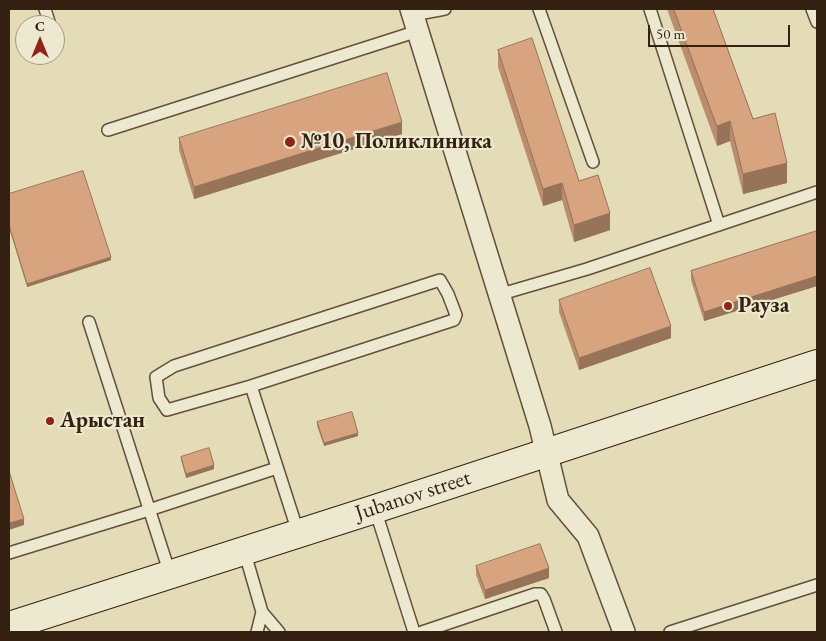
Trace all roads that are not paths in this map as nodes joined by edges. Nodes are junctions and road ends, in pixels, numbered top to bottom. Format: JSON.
{"nodes":[{"id":1,"x":444,"y":9,"type":"edge"},
{"id":2,"x":539,"y":9,"type":"edge"},
{"id":3,"x":650,"y":9,"type":"edge"},
{"id":4,"x":812,"y":9,"type":"edge"},
{"id":5,"x":414,"y":18,"type":"edge"},
{"id":6,"x":817,"y":22,"type":"edge"},
{"id":7,"x":108,"y":130,"type":"dead end"},
{"id":8,"x":593,"y":162,"type":"dead end"},
{"id":9,"x":817,"y":192,"type":"edge"},
{"id":10,"x":719,"y":225,"type":"junction"},
{"id":11,"x":498,"y":294,"type":"junction"},
{"id":12,"x":89,"y":322,"type":"dead end"},
{"id":13,"x":817,"y":364,"type":"edge"},
{"id":14,"x":251,"y":386,"type":"junction"},
{"id":15,"x":546,"y":452,"type":"junction"},
{"id":16,"x":277,"y":468,"type":"junction"},
{"id":17,"x":375,"y":509,"type":"junction"},
{"id":18,"x":149,"y":510,"type":"junction"},
{"id":19,"x":298,"y":532,"type":"junction"},
{"id":20,"x":244,"y":550,"type":"junction"},
{"id":21,"x":9,"y":553,"type":"edge"},
{"id":22,"x":170,"y":574,"type":"junction"},
{"id":23,"x":817,"y":585,"type":"edge"},
{"id":24,"x":262,"y":612,"type":"junction"},
{"id":25,"x":9,"y":626,"type":"edge"},
{"id":26,"x":256,"y":632,"type":"edge"},
{"id":27,"x":279,"y":632,"type":"edge"},
{"id":28,"x":414,"y":632,"type":"edge"},
{"id":29,"x":422,"y":632,"type":"edge"},
{"id":30,"x":556,"y":632,"type":"edge"},
{"id":31,"x":624,"y":632,"type":"edge"},
{"id":32,"x":670,"y":632,"type":"edge"}],
"edges":[{"from":1,"to":5,"type":"lane"},
{"from":2,"to":8,"type":"lane"},
{"from":3,"to":10,"type":"lane"},
{"from":4,"to":6,"type":"lane"},
{"from":5,"to":7,"type":"lane"},
{"from":5,"to":11,"type":"street"},
{"from":9,"to":10,"type":"lane"},
{"from":10,"to":11,"type":"lane"},
{"from":11,"to":15,"type":"street"},
{"from":12,"to":18,"type":"lane"},
{"from":13,"to":15,"type":"main road","name":"Jubanov street"},
{"from":14,"to":14,"type":"lane"},
{"from":14,"to":16,"type":"lane"},
{"from":15,"to":17,"type":"main road","name":"Jubanov street"},
{"from":15,"to":31,"type":"street"},
{"from":16,"to":18,"type":"lane"},
{"from":16,"to":19,"type":"lane"},
{"from":17,"to":19,"type":"main road","name":"Jubanov street"},
{"from":17,"to":28,"type":"lane"},
{"from":18,"to":21,"type":"lane"},
{"from":18,"to":22,"type":"lane"},
{"from":19,"to":20,"type":"main road","name":"Jubanov street"},
{"from":20,"to":22,"type":"main road","name":"Jubanov street"},
{"from":20,"to":24,"type":"lane"},
{"from":22,"to":25,"type":"main road","name":"Jubanov street"},
{"from":23,"to":32,"type":"lane"},
{"from":24,"to":26,"type":"lane"},
{"from":24,"to":27,"type":"lane"},
{"from":29,"to":30,"type":"lane"}]}
